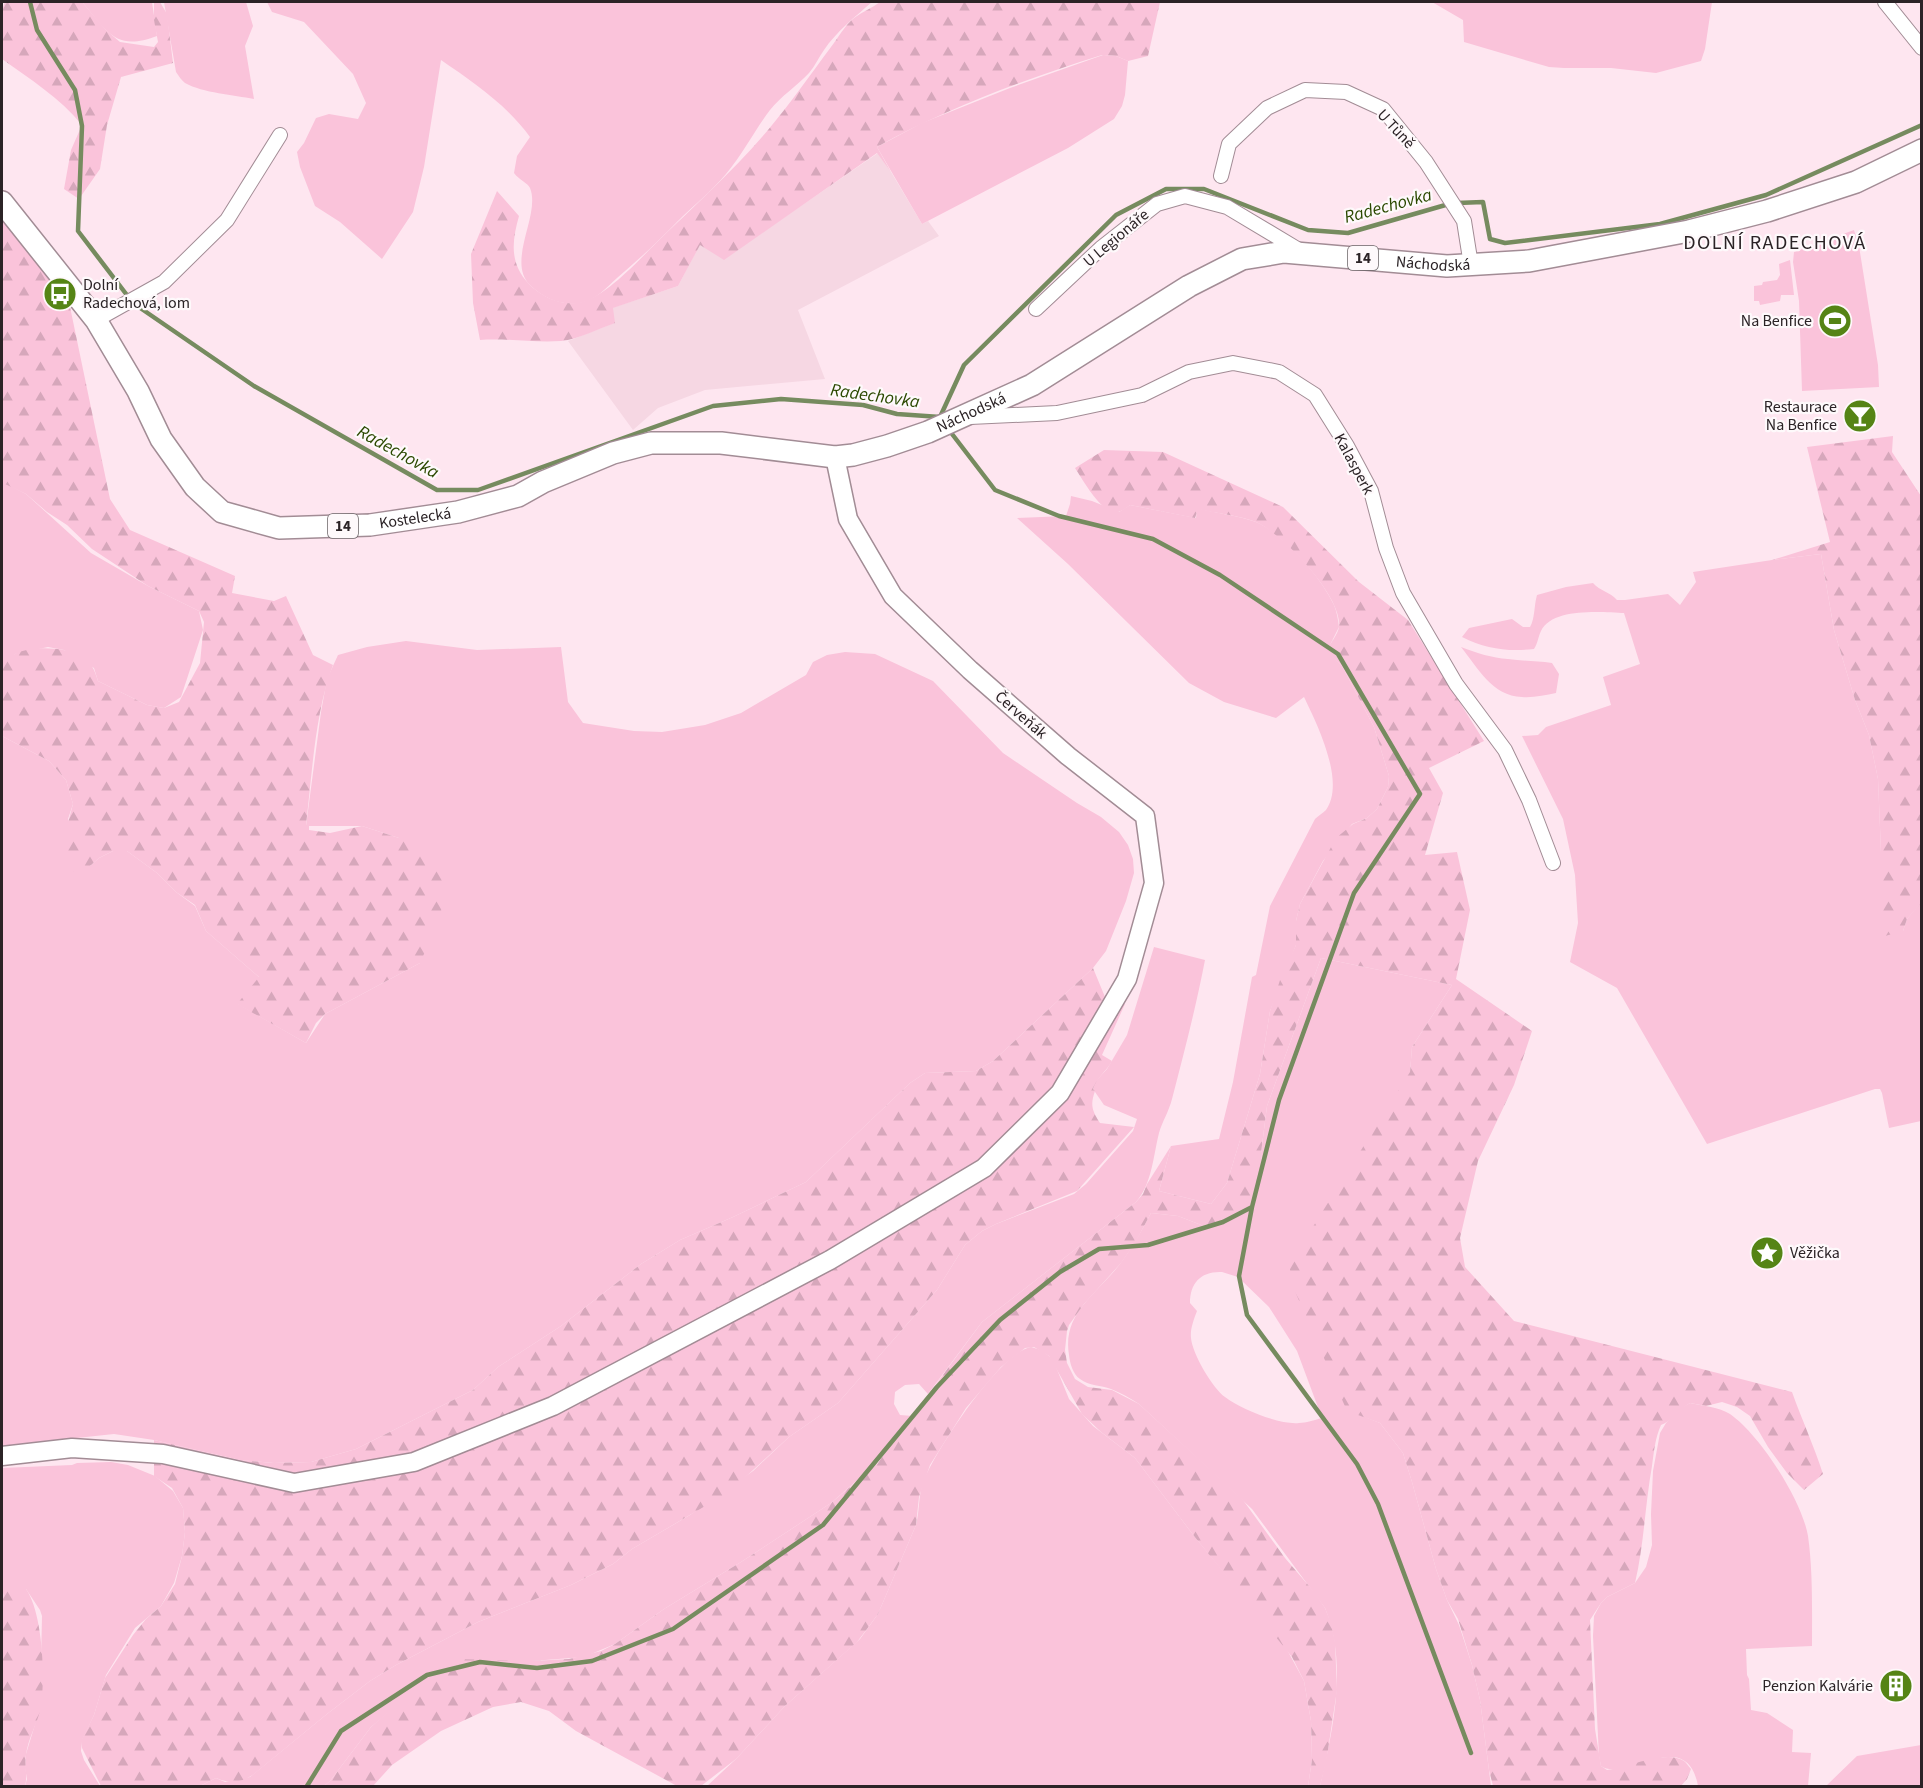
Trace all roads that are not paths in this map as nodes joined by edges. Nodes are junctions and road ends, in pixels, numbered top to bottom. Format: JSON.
{"nodes":[{"id":1,"x":1885,"y":2,"type":"edge"},
{"id":2,"x":1922,"y":48,"type":"edge"},
{"id":3,"x":280,"y":135,"type":"dead end"},
{"id":4,"x":1922,"y":150,"type":"edge"},
{"id":5,"x":1221,"y":176,"type":"dead end"},
{"id":6,"x":2,"y":202,"type":"edge"},
{"id":7,"x":1304,"y":253,"type":"junction"},
{"id":8,"x":1471,"y":265,"type":"junction"},
{"id":9,"x":1036,"y":309,"type":"dead end"},
{"id":10,"x":96,"y":320,"type":"junction"},
{"id":11,"x":961,"y":417,"type":"junction"},
{"id":12,"x":835,"y":457,"type":"junction"},
{"id":13,"x":1553,"y":863,"type":"dead end"},
{"id":14,"x":2,"y":1456,"type":"edge"}],
"edges":[{"from":1,"to":2,"type":"street"},
{"from":3,"to":10,"type":"street"},
{"from":4,"to":8,"type":"main road","name":"Náchodská","number":"14"},
{"from":5,"to":8,"type":"street","name":"U Tůně"},
{"from":6,"to":10,"type":"main road","name":"Kostelecká","number":"14"},
{"from":7,"to":8,"type":"main road","name":"Náchodská","number":"14"},
{"from":7,"to":9,"type":"street","name":"U Legionáře"},
{"from":7,"to":11,"type":"main road","name":"Náchodská","number":"14"},
{"from":10,"to":12,"type":"main road","name":"Kostelecká","number":"14"},
{"from":11,"to":12,"type":"main road","name":"Náchodská","number":"14"},
{"from":11,"to":13,"type":"street","name":"Kalasperk"},
{"from":12,"to":14,"type":"street","name":"Červeňák"}]}
